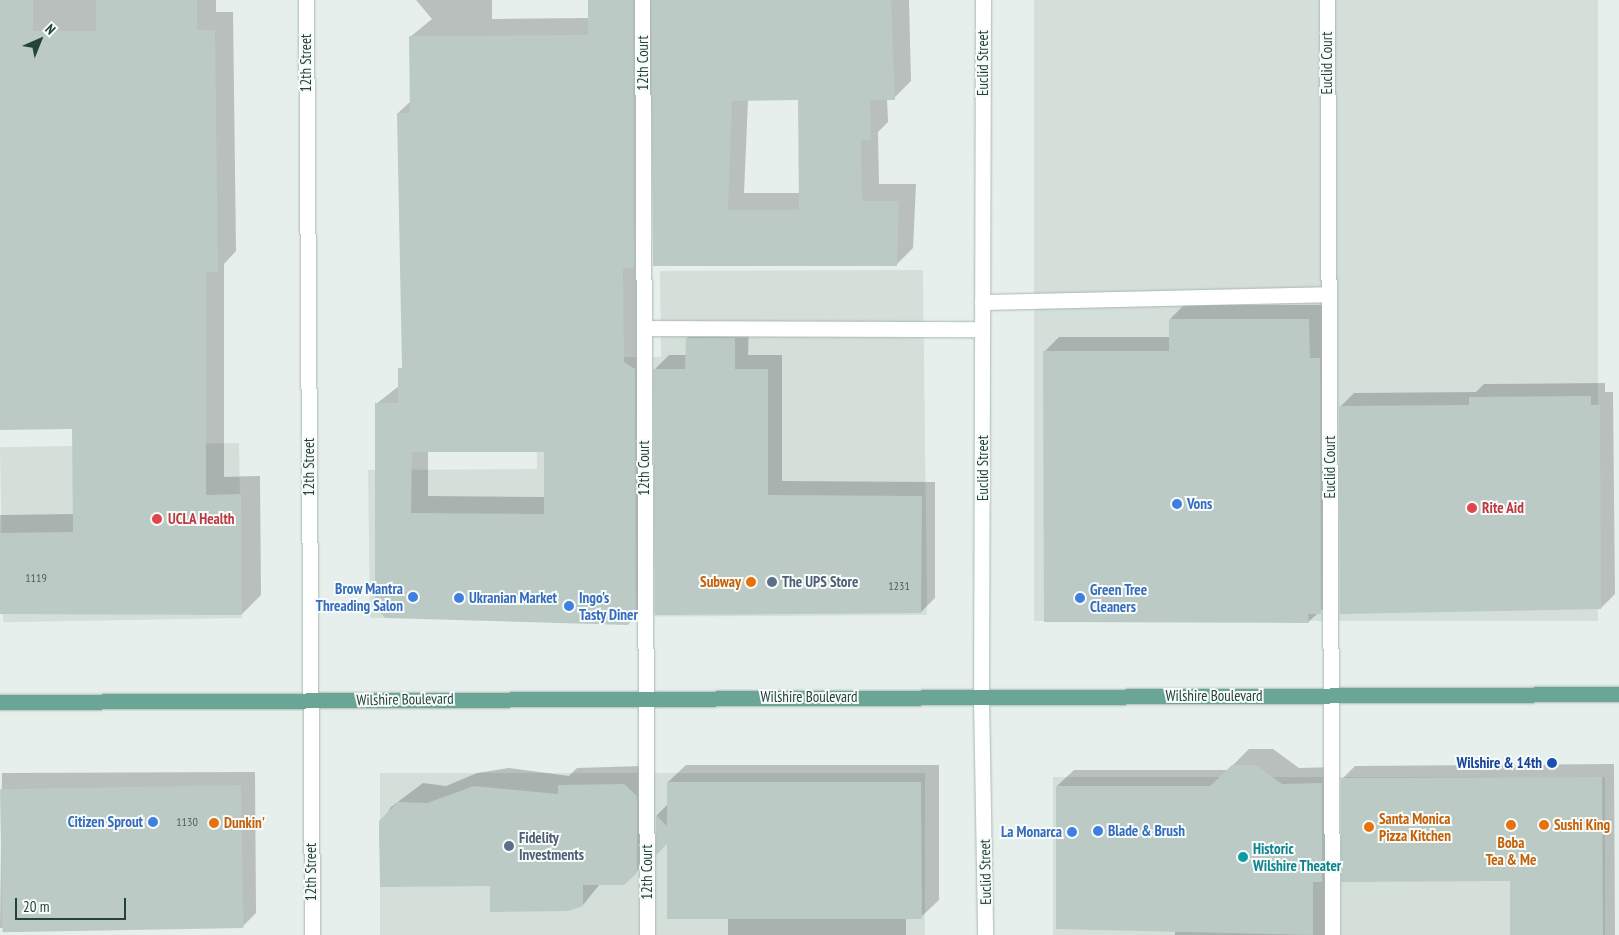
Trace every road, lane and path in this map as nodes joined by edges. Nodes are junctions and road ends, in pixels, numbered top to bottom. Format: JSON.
{"nodes":[{"id":1,"x":306,"y":0,"type":"edge"},
{"id":2,"x":642,"y":0,"type":"edge"},
{"id":3,"x":983,"y":0,"type":"edge"},
{"id":4,"x":1327,"y":0,"type":"edge"},
{"id":5,"x":1329,"y":294,"type":"junction"},
{"id":6,"x":982,"y":302,"type":"junction"},
{"id":7,"x":644,"y":328,"type":"junction"},
{"id":8,"x":982,"y":329,"type":"junction"},
{"id":9,"x":1619,"y":694,"type":"edge"},
{"id":10,"x":1331,"y":696,"type":"junction"},
{"id":11,"x":646,"y":697,"type":"junction"},
{"id":12,"x":981,"y":697,"type":"junction"},
{"id":13,"x":310,"y":700,"type":"junction"},
{"id":14,"x":0,"y":702,"type":"edge"},
{"id":15,"x":312,"y":935,"type":"edge"},
{"id":16,"x":647,"y":935,"type":"edge"},
{"id":17,"x":985,"y":935,"type":"edge"},
{"id":18,"x":1332,"y":935,"type":"edge"}],
"edges":[{"from":1,"to":13,"type":"street","name":"12th Street"},
{"from":2,"to":7,"type":"street","name":"12th Court"},
{"from":3,"to":6,"type":"street","name":"Euclid Street"},
{"from":4,"to":5,"type":"street","name":"Euclid Court"},
{"from":5,"to":6,"type":"street"},
{"from":5,"to":10,"type":"street","name":"Euclid Court"},
{"from":6,"to":8,"type":"street","name":"Euclid Street"},
{"from":7,"to":8,"type":"street"},
{"from":7,"to":11,"type":"street","name":"12th Court"},
{"from":8,"to":12,"type":"street","name":"Euclid Street"},
{"from":9,"to":10,"type":"main road","name":"Wilshire Boulevard"},
{"from":10,"to":12,"type":"main road","name":"Wilshire Boulevard"},
{"from":10,"to":18,"type":"street","name":"Euclid Court"},
{"from":11,"to":12,"type":"main road","name":"Wilshire Boulevard"},
{"from":11,"to":13,"type":"main road","name":"Wilshire Boulevard"},
{"from":11,"to":16,"type":"street","name":"12th Court"},
{"from":12,"to":17,"type":"street","name":"Euclid Street"},
{"from":13,"to":14,"type":"main road","name":"Wilshire Boulevard"},
{"from":13,"to":15,"type":"street","name":"12th Street"}]}
